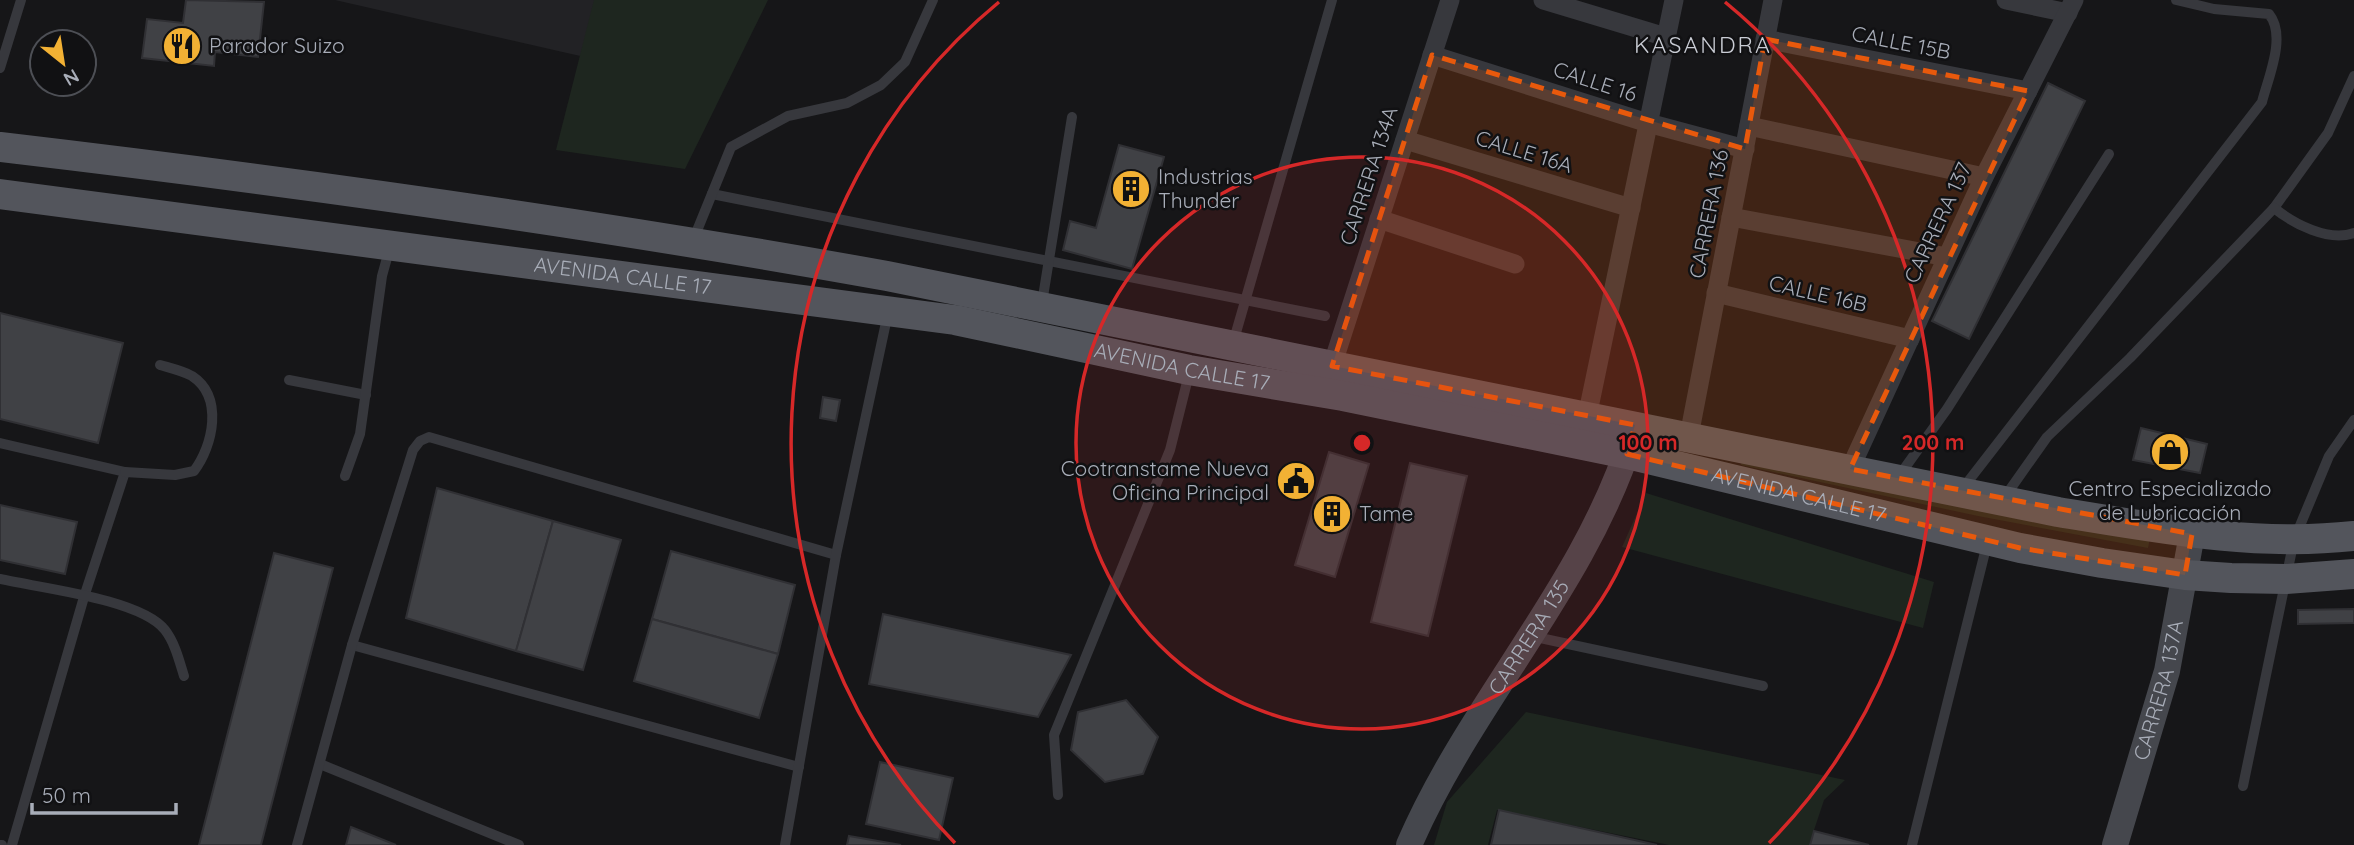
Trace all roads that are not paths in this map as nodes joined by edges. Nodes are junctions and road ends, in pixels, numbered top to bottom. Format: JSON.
{"nodes":[{"id":1,"x":21,"y":0,"type":"edge"},
{"id":2,"x":933,"y":0,"type":"edge"},
{"id":3,"x":1450,"y":0,"type":"edge"},
{"id":4,"x":1543,"y":0,"type":"edge"},
{"id":5,"x":1674,"y":0,"type":"edge"},
{"id":6,"x":1773,"y":0,"type":"edge"},
{"id":7,"x":2007,"y":0,"type":"edge"},
{"id":8,"x":2176,"y":0,"type":"edge"},
{"id":9,"x":1328,"y":1,"type":"edge"},
{"id":10,"x":2071,"y":6,"type":"edge"},
{"id":11,"x":1667,"y":37,"type":"junction"},
{"id":12,"x":1765,"y":39,"type":"junction"},
{"id":13,"x":1432,"y":55,"type":"junction"},
{"id":14,"x":0,"y":68,"type":"edge"},
{"id":15,"x":2354,"y":76,"type":"edge"},
{"id":16,"x":2028,"y":91,"type":"junction"},
{"id":17,"x":1072,"y":117,"type":"dead end"},
{"id":18,"x":1648,"y":123,"type":"junction"},
{"id":19,"x":1749,"y":126,"type":"junction"},
{"id":20,"x":1405,"y":140,"type":"junction"},
{"id":21,"x":0,"y":147,"type":"edge"},
{"id":22,"x":1745,"y":149,"type":"junction"},
{"id":23,"x":2109,"y":154,"type":"dead end"},
{"id":24,"x":1983,"y":177,"type":"junction"},
{"id":25,"x":0,"y":194,"type":"edge"},
{"id":26,"x":712,"y":194,"type":"junction"},
{"id":27,"x":1631,"y":208,"type":"junction"},
{"id":28,"x":2274,"y":208,"type":"junction"},
{"id":29,"x":1731,"y":216,"type":"junction"},
{"id":30,"x":1379,"y":219,"type":"junction"},
{"id":31,"x":2354,"y":233,"type":"edge"},
{"id":32,"x":692,"y":241,"type":"junction"},
{"id":33,"x":390,"y":247,"type":"junction"},
{"id":34,"x":1947,"y":257,"type":"junction"},
{"id":35,"x":1049,"y":261,"type":"junction"},
{"id":36,"x":1515,"y":264,"type":"dead end"},
{"id":37,"x":1716,"y":293,"type":"junction"},
{"id":38,"x":1246,"y":300,"type":"junction"},
{"id":39,"x":1041,"y":307,"type":"junction"},
{"id":40,"x":889,"y":310,"type":"junction"},
{"id":41,"x":1325,"y":316,"type":"dead end"},
{"id":42,"x":1910,"y":339,"type":"junction"},
{"id":43,"x":1233,"y":345,"type":"junction"},
{"id":44,"x":160,"y":365,"type":"dead end"},
{"id":45,"x":1332,"y":366,"type":"junction"},
{"id":46,"x":1189,"y":370,"type":"junction"},
{"id":47,"x":289,"y":380,"type":"dead end"},
{"id":48,"x":366,"y":395,"type":"junction"},
{"id":49,"x":1587,"y":416,"type":"junction"},
{"id":50,"x":2354,"y":420,"type":"edge"},
{"id":51,"x":1635,"y":425,"type":"junction"},
{"id":52,"x":1689,"y":436,"type":"junction"},
{"id":53,"x":0,"y":443,"type":"edge"},
{"id":54,"x":1626,"y":454,"type":"junction"},
{"id":55,"x":1850,"y":470,"type":"junction"},
{"id":56,"x":125,"y":472,"type":"junction"},
{"id":57,"x":345,"y":476,"type":"dead end"},
{"id":58,"x":1897,"y":479,"type":"junction"},
{"id":59,"x":1960,"y":493,"type":"junction"},
{"id":60,"x":2002,"y":501,"type":"junction"},
{"id":61,"x":2192,"y":534,"type":"junction"},
{"id":62,"x":2354,"y":536,"type":"edge"},
{"id":63,"x":1988,"y":540,"type":"junction"},
{"id":64,"x":2294,"y":540,"type":"junction"},
{"id":65,"x":836,"y":555,"type":"junction"},
{"id":66,"x":2354,"y":574,"type":"edge"},
{"id":67,"x":2185,"y":575,"type":"junction"},
{"id":68,"x":0,"y":579,"type":"edge"},
{"id":69,"x":2286,"y":579,"type":"junction"},
{"id":70,"x":84,"y":597,"type":"junction"},
{"id":71,"x":1531,"y":636,"type":"junction"},
{"id":72,"x":352,"y":645,"type":"junction"},
{"id":73,"x":184,"y":676,"type":"dead end"},
{"id":74,"x":1763,"y":687,"type":"dead end"},
{"id":75,"x":320,"y":764,"type":"junction"},
{"id":76,"x":799,"y":766,"type":"junction"},
{"id":77,"x":2243,"y":786,"type":"dead end"},
{"id":78,"x":1058,"y":795,"type":"dead end"},
{"id":79,"x":12,"y":845,"type":"edge"},
{"id":80,"x":297,"y":845,"type":"edge"},
{"id":81,"x":519,"y":845,"type":"edge"},
{"id":82,"x":785,"y":845,"type":"edge"},
{"id":83,"x":1409,"y":845,"type":"edge"},
{"id":84,"x":1912,"y":845,"type":"edge"},
{"id":85,"x":2115,"y":845,"type":"edge"}],
"edges":[{"from":1,"to":14,"type":"lane"},
{"from":2,"to":26,"type":"lane"},
{"from":3,"to":13,"type":"street","name":"CARRERA 134A"},
{"from":4,"to":11,"type":"street"},
{"from":5,"to":11,"type":"street"},
{"from":6,"to":12,"type":"street","name":"CARRERA 136"},
{"from":7,"to":10,"type":"street"},
{"from":8,"to":59,"type":"lane"},
{"from":9,"to":38,"type":"lane"},
{"from":10,"to":16,"type":"street","name":"CARRERA 137"},
{"from":11,"to":18,"type":"street"},
{"from":12,"to":16,"type":"street","name":"CALLE 15B"},
{"from":12,"to":19,"type":"street","name":"CARRERA 136"},
{"from":13,"to":18,"type":"street","name":"CALLE 16"},
{"from":13,"to":20,"type":"street","name":"CARRERA 134A"},
{"from":15,"to":28,"type":"lane"},
{"from":16,"to":24,"type":"street","name":"CARRERA 137"},
{"from":17,"to":35,"type":"lane"},
{"from":18,"to":22,"type":"street","name":"CALLE 16"},
{"from":18,"to":27,"type":"street"},
{"from":19,"to":22,"type":"street","name":"CARRERA 136"},
{"from":19,"to":24,"type":"street"},
{"from":20,"to":27,"type":"street","name":"CALLE 16A"},
{"from":20,"to":30,"type":"street","name":"CARRERA 134A"},
{"from":21,"to":32,"type":"main road","name":"AVENIDA CALLE 17"},
{"from":22,"to":29,"type":"street","name":"CARRERA 136"},
{"from":23,"to":58,"type":"lane"},
{"from":24,"to":34,"type":"street","name":"CARRERA 137"},
{"from":25,"to":33,"type":"main road","name":"AVENIDA CALLE 17"},
{"from":26,"to":32,"type":"lane"},
{"from":26,"to":35,"type":"lane"},
{"from":27,"to":49,"type":"street"},
{"from":28,"to":31,"type":"lane"},
{"from":28,"to":60,"type":"lane"},
{"from":29,"to":34,"type":"street"},
{"from":29,"to":37,"type":"street","name":"CARRERA 136"},
{"from":30,"to":36,"type":"street"},
{"from":30,"to":45,"type":"street","name":"CARRERA 134A"},
{"from":32,"to":39,"type":"main road","name":"AVENIDA CALLE 17"},
{"from":33,"to":40,"type":"main road","name":"AVENIDA CALLE 17"},
{"from":33,"to":48,"type":"lane"},
{"from":34,"to":42,"type":"street","name":"CARRERA 137"},
{"from":35,"to":38,"type":"lane"},
{"from":35,"to":39,"type":"lane"},
{"from":37,"to":42,"type":"street","name":"CALLE 16B"},
{"from":37,"to":52,"type":"street","name":"CARRERA 136"},
{"from":38,"to":41,"type":"lane"},
{"from":38,"to":43,"type":"lane"},
{"from":39,"to":43,"type":"main road","name":"AVENIDA CALLE 17"},
{"from":40,"to":46,"type":"main road","name":"AVENIDA CALLE 17"},
{"from":40,"to":65,"type":"lane"},
{"from":42,"to":55,"type":"street","name":"CARRERA 137"},
{"from":43,"to":45,"type":"main road","name":"AVENIDA CALLE 17"},
{"from":44,"to":56,"type":"lane"},
{"from":45,"to":49,"type":"main road","name":"AVENIDA CALLE 17"},
{"from":46,"to":54,"type":"main road","name":"AVENIDA CALLE 17"},
{"from":46,"to":78,"type":"lane"},
{"from":47,"to":48,"type":"lane"},
{"from":48,"to":57,"type":"lane"},
{"from":49,"to":51,"type":"main road","name":"AVENIDA CALLE 17"},
{"from":50,"to":64,"type":"lane"},
{"from":51,"to":52,"type":"main road","name":"AVENIDA CALLE 17"},
{"from":51,"to":54,"type":"street","name":"CARRERA 135"},
{"from":52,"to":55,"type":"main road","name":"AVENIDA CALLE 17"},
{"from":53,"to":56,"type":"lane"},
{"from":54,"to":63,"type":"main road","name":"AVENIDA CALLE 17"},
{"from":54,"to":71,"type":"street","name":"CARRERA 135"},
{"from":55,"to":58,"type":"main road","name":"AVENIDA CALLE 17"},
{"from":56,"to":70,"type":"lane"},
{"from":58,"to":59,"type":"main road","name":"AVENIDA CALLE 17"},
{"from":59,"to":60,"type":"main road","name":"AVENIDA CALLE 17"},
{"from":60,"to":61,"type":"main road","name":"AVENIDA CALLE 17"},
{"from":61,"to":64,"type":"main road","name":"AVENIDA CALLE 17"},
{"from":61,"to":67,"type":"street","name":"CARRERA 137A"},
{"from":62,"to":64,"type":"main road","name":"AVENIDA CALLE 17"},
{"from":63,"to":67,"type":"main road","name":"AVENIDA CALLE 17"},
{"from":63,"to":84,"type":"lane"},
{"from":64,"to":69,"type":"lane"},
{"from":65,"to":72,"type":"lane"},
{"from":65,"to":76,"type":"lane"},
{"from":66,"to":69,"type":"main road","name":"AVENIDA CALLE 17"},
{"from":67,"to":69,"type":"main road","name":"AVENIDA CALLE 17"},
{"from":67,"to":85,"type":"street","name":"CARRERA 137A"},
{"from":68,"to":70,"type":"lane"},
{"from":69,"to":77,"type":"lane"},
{"from":70,"to":73,"type":"lane"},
{"from":70,"to":79,"type":"lane"},
{"from":71,"to":74,"type":"lane"},
{"from":71,"to":83,"type":"street","name":"CARRERA 135"},
{"from":72,"to":75,"type":"lane"},
{"from":72,"to":76,"type":"lane"},
{"from":75,"to":80,"type":"lane"},
{"from":75,"to":81,"type":"lane"},
{"from":76,"to":82,"type":"lane"}]}
